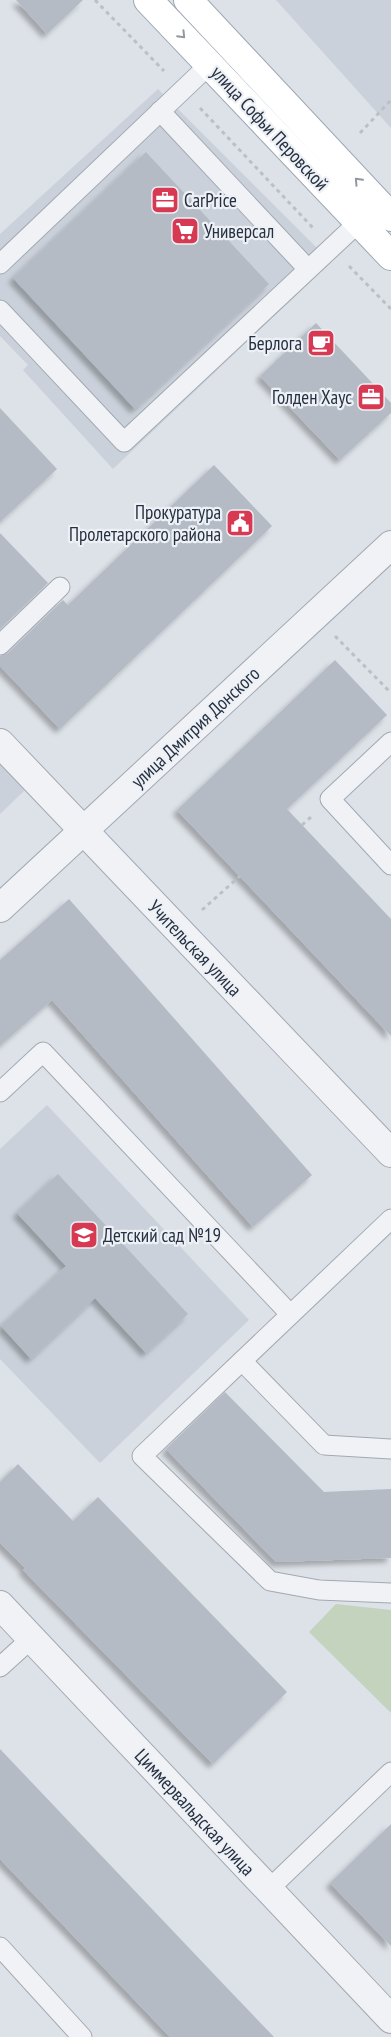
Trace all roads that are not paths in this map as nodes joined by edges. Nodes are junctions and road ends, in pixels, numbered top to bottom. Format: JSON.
{"nodes":[{"id":1,"x":148,"y":0,"type":"edge"},
{"id":2,"x":188,"y":0,"type":"edge"},
{"id":3,"x":210,"y":64,"type":"junction"},
{"id":4,"x":160,"y":112,"type":"junction"},
{"id":5,"x":391,"y":217,"type":"edge"},
{"id":6,"x":359,"y":222,"type":"junction"},
{"id":7,"x":391,"y":256,"type":"edge"},
{"id":8,"x":0,"y":264,"type":"edge"},
{"id":9,"x":308,"y":269,"type":"junction"},
{"id":10,"x":0,"y":310,"type":"edge"},
{"id":11,"x":391,"y":545,"type":"edge"},
{"id":12,"x":60,"y":587,"type":"dead end"},
{"id":13,"x":0,"y":645,"type":"edge"},
{"id":14,"x":391,"y":742,"type":"edge"},
{"id":15,"x":0,"y":743,"type":"edge"},
{"id":16,"x":84,"y":830,"type":"junction"},
{"id":17,"x":391,"y":865,"type":"edge"},
{"id":18,"x":0,"y":908,"type":"edge"},
{"id":19,"x":0,"y":1092,"type":"edge"},
{"id":20,"x":391,"y":1153,"type":"edge"},
{"id":21,"x":391,"y":1219,"type":"edge"},
{"id":22,"x":290,"y":1314,"type":"junction"},
{"id":23,"x":242,"y":1361,"type":"junction"},
{"id":24,"x":391,"y":1449,"type":"edge"},
{"id":25,"x":391,"y":1593,"type":"edge"},
{"id":26,"x":0,"y":1605,"type":"edge"},
{"id":27,"x":32,"y":1638,"type":"junction"},
{"id":28,"x":0,"y":1666,"type":"edge"},
{"id":29,"x":391,"y":1772,"type":"edge"},
{"id":30,"x":268,"y":1889,"type":"junction"},
{"id":31,"x":0,"y":1947,"type":"edge"},
{"id":32,"x":391,"y":2019,"type":"edge"},
{"id":33,"x":77,"y":2035,"type":"edge"}],
"edges":[{"from":1,"to":3,"type":"main road","name":"улица Софьи Перовской","one_way":true},
{"from":5,"to":2,"type":"main road","name":"улица Софьи Перовской","one_way":true},
{"from":3,"to":4,"type":"lane"},
{"from":3,"to":6,"type":"main road","name":"улица Софьи Перовской"},
{"from":4,"to":8,"type":"lane"},
{"from":4,"to":9,"type":"lane"},
{"from":6,"to":7,"type":"main road","name":"улица Софьи Перовской"},
{"from":6,"to":9,"type":"lane"},
{"from":9,"to":10,"type":"lane"},
{"from":11,"to":16,"type":"street","name":"улица Дмитрия Донского"},
{"from":12,"to":13,"type":"lane"},
{"from":14,"to":17,"type":"lane"},
{"from":15,"to":16,"type":"street","name":"Учительская улица"},
{"from":16,"to":18,"type":"street","name":"улица Дмитрия Донского"},
{"from":16,"to":20,"type":"street","name":"Учительская улица"},
{"from":19,"to":22,"type":"lane"},
{"from":21,"to":22,"type":"lane"},
{"from":22,"to":23,"type":"lane"},
{"from":23,"to":24,"type":"lane"},
{"from":23,"to":25,"type":"lane"},
{"from":26,"to":27,"type":"street","name":"Циммервальдская улица"},
{"from":27,"to":28,"type":"lane"},
{"from":27,"to":30,"type":"street","name":"Циммервальдская улица"},
{"from":29,"to":30,"type":"lane"},
{"from":30,"to":32,"type":"street","name":"Циммервальдская улица"},
{"from":31,"to":33,"type":"lane"}]}
